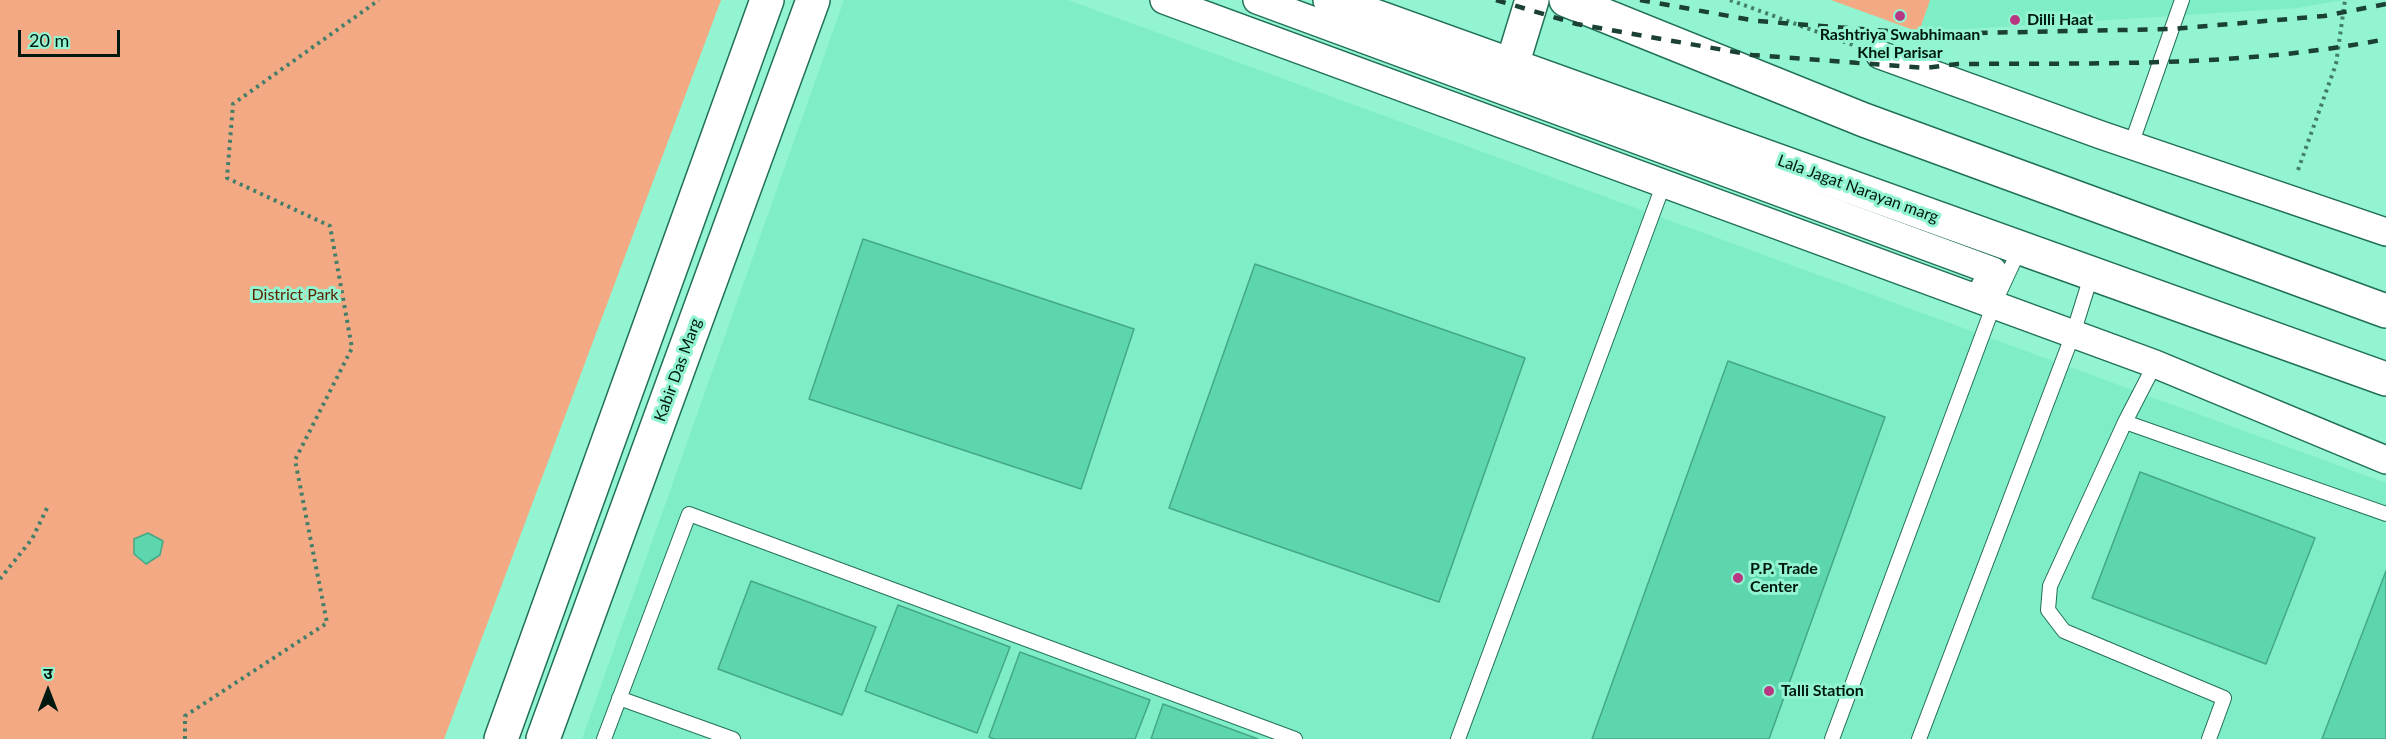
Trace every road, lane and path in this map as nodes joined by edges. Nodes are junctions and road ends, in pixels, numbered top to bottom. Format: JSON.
{"nodes":[{"id":1,"x":379,"y":0,"type":"edge"},
{"id":2,"x":767,"y":0,"type":"edge"},
{"id":3,"x":813,"y":0,"type":"edge"},
{"id":4,"x":1164,"y":0,"type":"edge"},
{"id":5,"x":1257,"y":0,"type":"edge"},
{"id":6,"x":1330,"y":0,"type":"edge"},
{"id":7,"x":1532,"y":0,"type":"edge"},
{"id":8,"x":1566,"y":0,"type":"edge"},
{"id":9,"x":1730,"y":0,"type":"edge"},
{"id":10,"x":2182,"y":0,"type":"edge"},
{"id":11,"x":2345,"y":0,"type":"edge"},
{"id":12,"x":1880,"y":55,"type":"joint"},
{"id":13,"x":1512,"y":65,"type":"junction"},
{"id":14,"x":2131,"y":145,"type":"junction"},
{"id":15,"x":1664,"y":183,"type":"junction"},
{"id":16,"x":2288,"y":199,"type":"junction"},
{"id":17,"x":2386,"y":232,"type":"edge"},
{"id":18,"x":2020,"y":247,"type":"junction"},
{"id":19,"x":2092,"y":273,"type":"junction"},
{"id":20,"x":1986,"y":301,"type":"junction"},
{"id":21,"x":2386,"y":311,"type":"edge"},
{"id":22,"x":2073,"y":334,"type":"junction"},
{"id":23,"x":2155,"y":364,"type":"junction"},
{"id":24,"x":2386,"y":379,"type":"edge"},
{"id":25,"x":2126,"y":422,"type":"junction"},
{"id":26,"x":2386,"y":460,"type":"edge"},
{"id":27,"x":48,"y":506,"type":"dead end"},
{"id":28,"x":2386,"y":514,"type":"edge"},
{"id":29,"x":0,"y":579,"type":"edge"},
{"id":30,"x":619,"y":698,"type":"junction"},
{"id":31,"x":185,"y":739,"type":"edge"},
{"id":32,"x":501,"y":739,"type":"edge"},
{"id":33,"x":543,"y":739,"type":"edge"},
{"id":34,"x":604,"y":739,"type":"edge"},
{"id":35,"x":733,"y":739,"type":"edge"},
{"id":36,"x":1295,"y":739,"type":"edge"},
{"id":37,"x":1458,"y":739,"type":"edge"},
{"id":38,"x":1832,"y":739,"type":"edge"},
{"id":39,"x":1919,"y":739,"type":"edge"},
{"id":40,"x":2209,"y":739,"type":"edge"}],
"edges":[{"from":1,"to":31,"type":"path"},
{"from":2,"to":32,"type":"main road"},
{"from":3,"to":33,"type":"main road","name":"Kabir Das Marg"},
{"from":4,"to":15,"type":"street"},
{"from":5,"to":20,"type":"street"},
{"from":6,"to":13,"type":"main road","name":"Lala Jagat Narayan marg"},
{"from":7,"to":13,"type":"main road"},
{"from":8,"to":21,"type":"main road"},
{"from":9,"to":12,"type":"path"},
{"from":10,"to":14,"type":"lane"},
{"from":11,"to":16,"type":"path"},
{"from":12,"to":14,"type":"street"},
{"from":13,"to":18,"type":"main road","name":"Lala Jagat Narayan marg"},
{"from":14,"to":16,"type":"street"},
{"from":15,"to":20,"type":"street"},
{"from":15,"to":37,"type":"lane"},
{"from":16,"to":17,"type":"street"},
{"from":18,"to":19,"type":"main road","name":"Lala Jagat Narayan marg"},
{"from":18,"to":20,"type":"lane"},
{"from":19,"to":22,"type":"lane"},
{"from":19,"to":24,"type":"main road","name":"Lala Jagat Narayan marg"},
{"from":20,"to":22,"type":"street"},
{"from":20,"to":38,"type":"lane"},
{"from":22,"to":23,"type":"street"},
{"from":22,"to":39,"type":"lane"},
{"from":23,"to":25,"type":"lane"},
{"from":23,"to":26,"type":"street"},
{"from":25,"to":28,"type":"lane"},
{"from":25,"to":40,"type":"lane"},
{"from":27,"to":29,"type":"path"},
{"from":30,"to":34,"type":"lane"},
{"from":30,"to":35,"type":"lane"},
{"from":30,"to":36,"type":"lane"}]}
